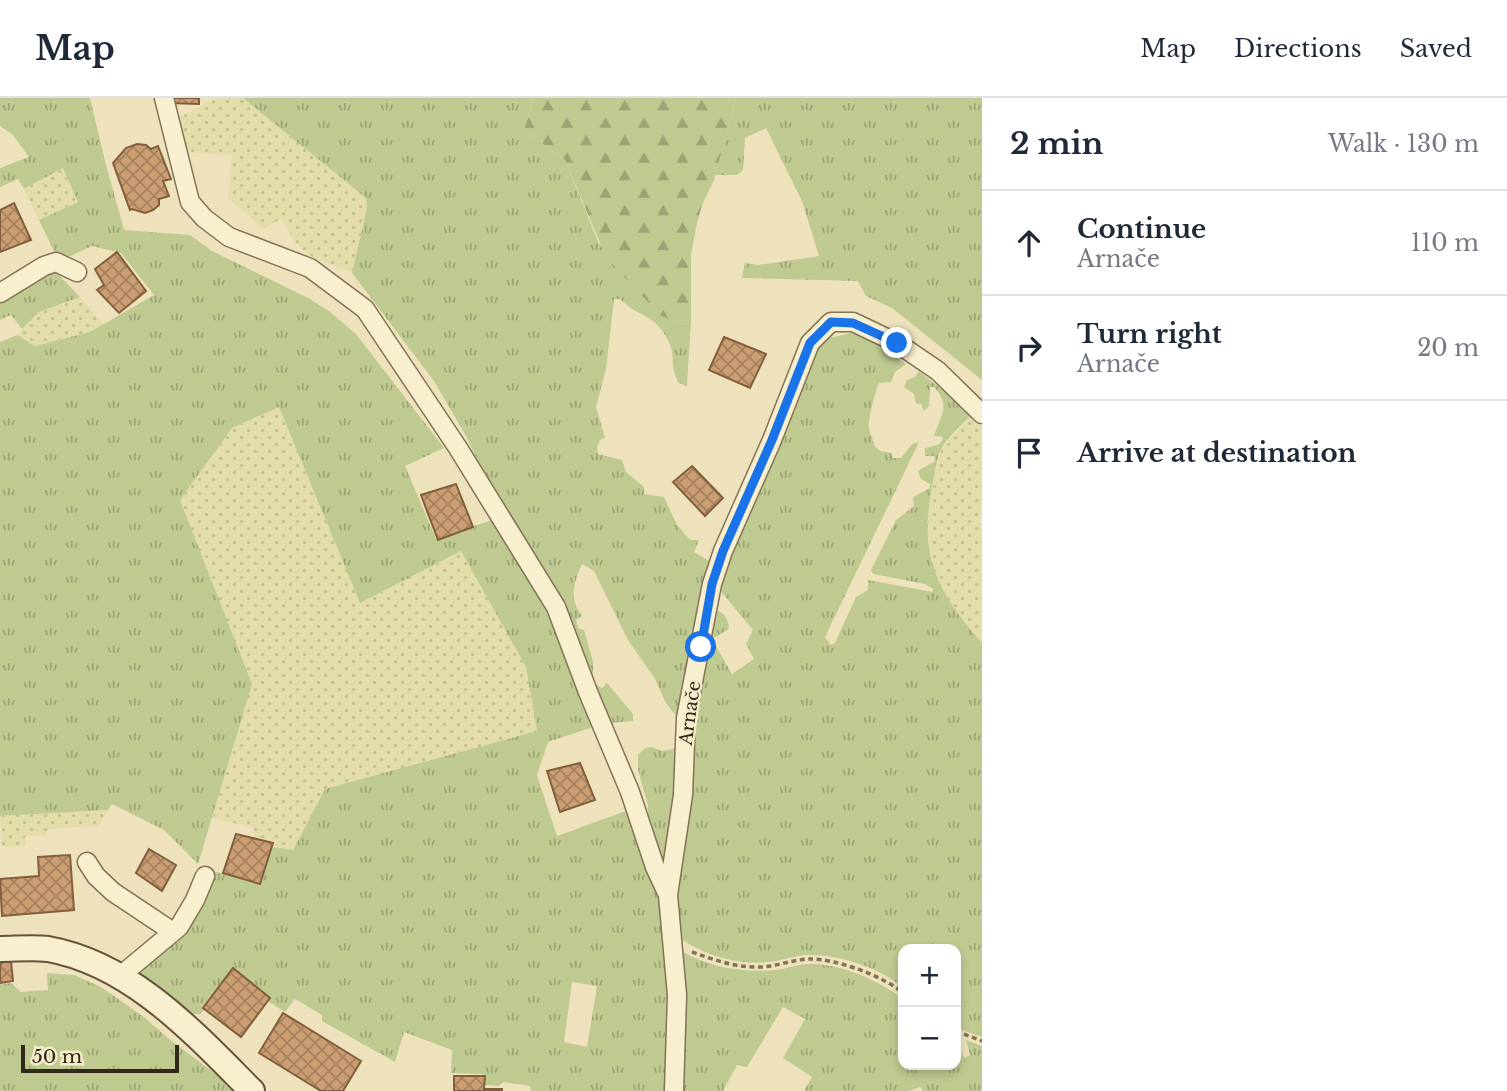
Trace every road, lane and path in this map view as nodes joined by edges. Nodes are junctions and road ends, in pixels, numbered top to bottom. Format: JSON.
{"nodes":[{"id":1,"x":164,"y":98,"type":"edge"},
{"id":2,"x":76,"y":272,"type":"dead end"},
{"id":3,"x":0,"y":293,"type":"edge"},
{"id":4,"x":982,"y":414,"type":"edge"},
{"id":5,"x":87,"y":862,"type":"dead end"},
{"id":6,"x":205,"y":876,"type":"dead end"},
{"id":7,"x":668,"y":895,"type":"junction"},
{"id":8,"x":173,"y":932,"type":"junction"},
{"id":9,"x":673,"y":948,"type":"junction"},
{"id":10,"x":0,"y":949,"type":"edge"},
{"id":11,"x":119,"y":977,"type":"junction"},
{"id":12,"x":898,"y":989,"type":"edge"},
{"id":13,"x":961,"y":1033,"type":"edge"},
{"id":14,"x":982,"y":1041,"type":"edge"},
{"id":15,"x":252,"y":1091,"type":"edge"},
{"id":16,"x":674,"y":1091,"type":"edge"}],
"edges":[{"from":1,"to":7,"type":"street"},
{"from":2,"to":3,"type":"street"},
{"from":4,"to":7,"type":"street","name":"Arnače"},
{"from":5,"to":8,"type":"street"},
{"from":6,"to":8,"type":"street"},
{"from":7,"to":9,"type":"street"},
{"from":8,"to":11,"type":"street"},
{"from":9,"to":12,"type":"path"},
{"from":9,"to":16,"type":"street"},
{"from":10,"to":11,"type":"street"},
{"from":11,"to":15,"type":"street"},
{"from":13,"to":14,"type":"path"}]}
